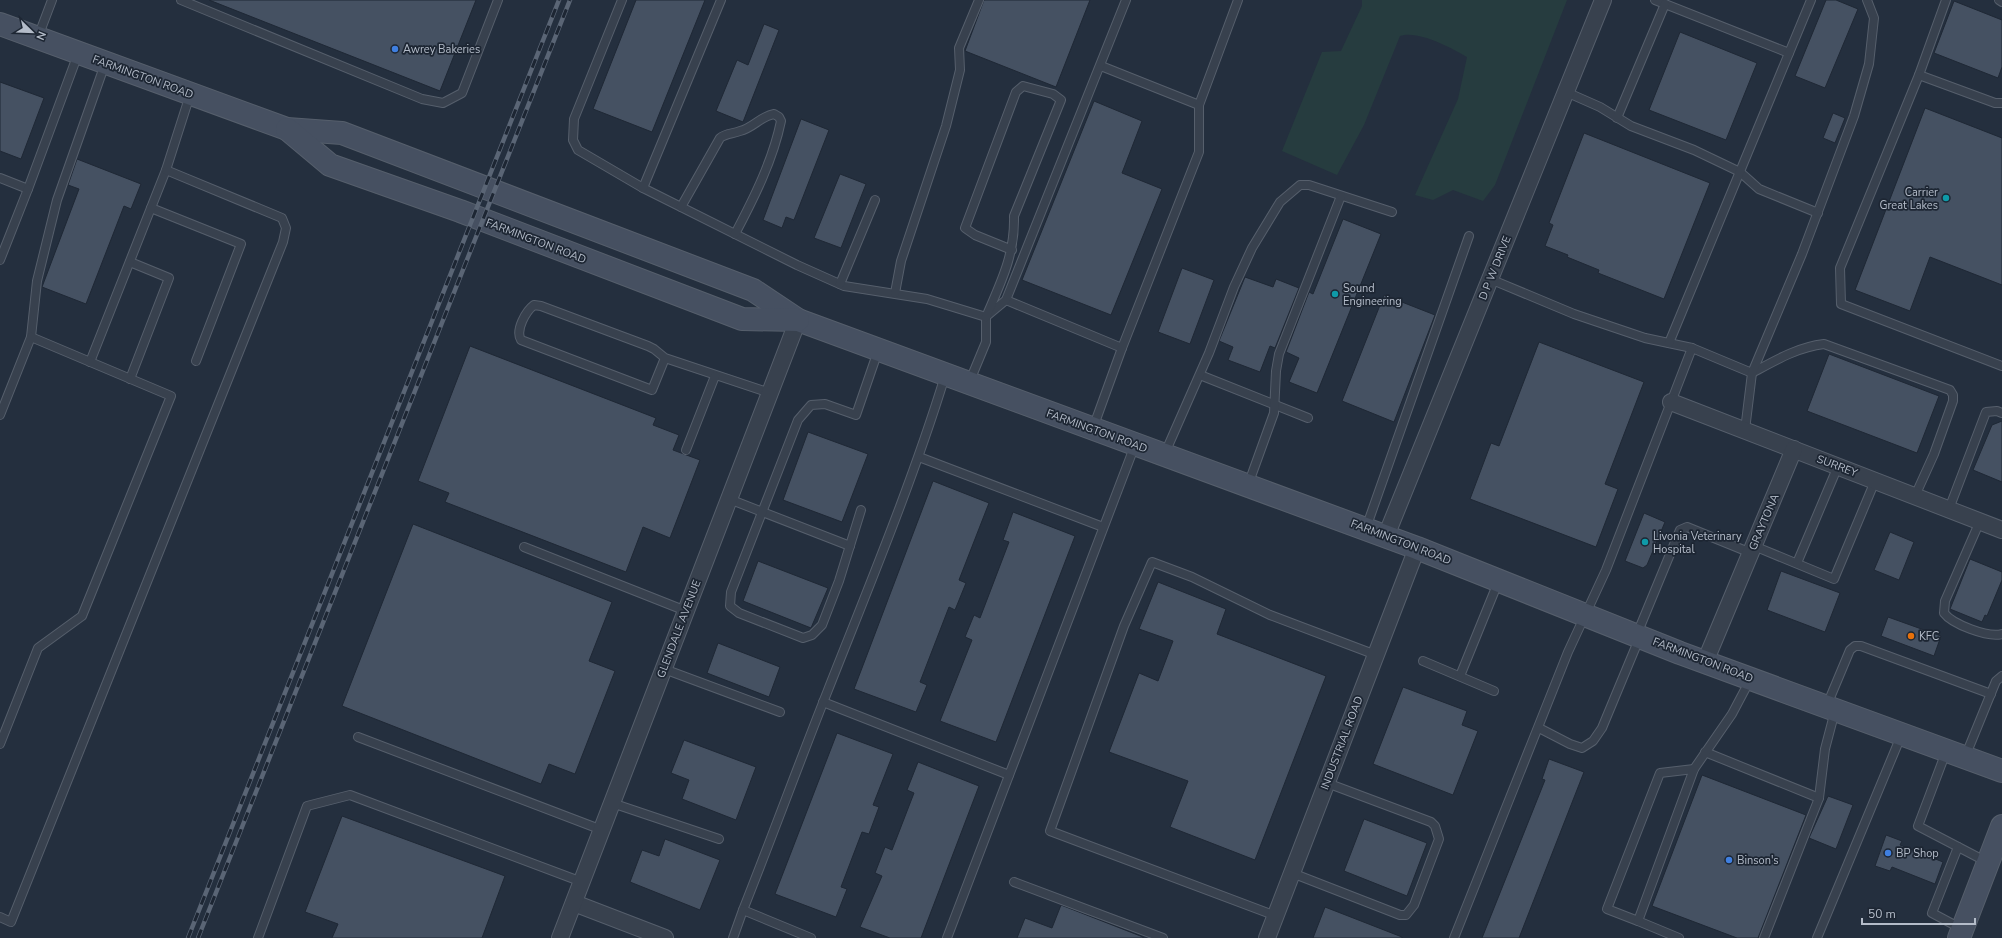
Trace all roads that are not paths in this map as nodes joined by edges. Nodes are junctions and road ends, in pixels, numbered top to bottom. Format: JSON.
{"nodes":[{"id":1,"x":52,"y":0,"type":"edge"},
{"id":2,"x":181,"y":0,"type":"edge"},
{"id":3,"x":498,"y":0,"type":"edge"},
{"id":4,"x":622,"y":0,"type":"edge"},
{"id":5,"x":721,"y":0,"type":"edge"},
{"id":6,"x":979,"y":0,"type":"edge"},
{"id":7,"x":1126,"y":0,"type":"edge"},
{"id":8,"x":1238,"y":0,"type":"edge"},
{"id":9,"x":1603,"y":0,"type":"edge"},
{"id":10,"x":1655,"y":0,"type":"edge"},
{"id":11,"x":1811,"y":0,"type":"edge"},
{"id":12,"x":1867,"y":0,"type":"edge"},
{"id":13,"x":1946,"y":0,"type":"edge"},
{"id":14,"x":1998,"y":0,"type":"edge"},
{"id":15,"x":2002,"y":2,"type":"edge"},
{"id":16,"x":1665,"y":4,"type":"junction"},
{"id":17,"x":0,"y":24,"type":"edge"},
{"id":18,"x":38,"y":38,"type":"junction"},
{"id":19,"x":79,"y":53,"type":"junction"},
{"id":20,"x":1789,"y":53,"type":"junction"},
{"id":21,"x":106,"y":63,"type":"junction"},
{"id":22,"x":1101,"y":66,"type":"junction"},
{"id":23,"x":1919,"y":75,"type":"junction"},
{"id":24,"x":1566,"y":92,"type":"junction"},
{"id":25,"x":190,"y":95,"type":"junction"},
{"id":26,"x":2002,"y":103,"type":"edge"},
{"id":27,"x":1199,"y":105,"type":"junction"},
{"id":28,"x":1617,"y":118,"type":"junction"},
{"id":29,"x":287,"y":129,"type":"junction"},
{"id":30,"x":166,"y":170,"type":"junction"},
{"id":31,"x":1740,"y":172,"type":"junction"},
{"id":32,"x":0,"y":178,"type":"edge"},
{"id":33,"x":643,"y":188,"type":"junction"},
{"id":34,"x":28,"y":189,"type":"junction"},
{"id":35,"x":1341,"y":196,"type":"junction"},
{"id":36,"x":875,"y":200,"type":"dead end"},
{"id":37,"x":681,"y":207,"type":"junction"},
{"id":38,"x":151,"y":208,"type":"junction"},
{"id":39,"x":1392,"y":212,"type":"dead end"},
{"id":40,"x":1818,"y":213,"type":"junction"},
{"id":41,"x":736,"y":234,"type":"junction"},
{"id":42,"x":1469,"y":236,"type":"dead end"},
{"id":43,"x":1012,"y":250,"type":"junction"},
{"id":44,"x":0,"y":260,"type":"edge"},
{"id":45,"x":130,"y":262,"type":"junction"},
{"id":46,"x":1490,"y":279,"type":"junction"},
{"id":47,"x":840,"y":284,"type":"junction"},
{"id":48,"x":895,"y":293,"type":"junction"},
{"id":49,"x":1006,"y":300,"type":"junction"},
{"id":50,"x":986,"y":317,"type":"junction"},
{"id":51,"x":798,"y":320,"type":"junction"},
{"id":52,"x":31,"y":337,"type":"junction"},
{"id":53,"x":1669,"y":343,"type":"junction"},
{"id":54,"x":1122,"y":348,"type":"junction"},
{"id":55,"x":1692,"y":348,"type":"junction"},
{"id":56,"x":878,"y":350,"type":"junction"},
{"id":57,"x":665,"y":358,"type":"junction"},
{"id":58,"x":196,"y":361,"type":"dead end"},
{"id":59,"x":90,"y":362,"type":"junction"},
{"id":60,"x":2002,"y":366,"type":"edge"},
{"id":61,"x":1752,"y":373,"type":"junction"},
{"id":62,"x":945,"y":375,"type":"junction"},
{"id":63,"x":715,"y":376,"type":"junction"},
{"id":64,"x":1200,"y":376,"type":"junction"},
{"id":65,"x":130,"y":379,"type":"junction"},
{"id":66,"x":969,"y":384,"type":"junction"},
{"id":67,"x":770,"y":393,"type":"junction"},
{"id":68,"x":1672,"y":402,"type":"junction"},
{"id":69,"x":1275,"y":405,"type":"junction"},
{"id":70,"x":2002,"y":412,"type":"edge"},
{"id":71,"x":0,"y":415,"type":"edge"},
{"id":72,"x":1308,"y":418,"type":"dead end"},
{"id":73,"x":1093,"y":429,"type":"junction"},
{"id":74,"x":1745,"y":430,"type":"junction"},
{"id":75,"x":1135,"y":444,"type":"junction"},
{"id":76,"x":1794,"y":449,"type":"junction"},
{"id":77,"x":686,"y":450,"type":"dead end"},
{"id":78,"x":1164,"y":455,"type":"junction"},
{"id":79,"x":919,"y":457,"type":"junction"},
{"id":80,"x":1838,"y":466,"type":"junction"},
{"id":81,"x":1875,"y":481,"type":"junction"},
{"id":82,"x":1248,"y":486,"type":"junction"},
{"id":83,"x":1915,"y":496,"type":"junction"},
{"id":84,"x":729,"y":499,"type":"junction"},
{"id":85,"x":1949,"y":509,"type":"junction"},
{"id":86,"x":861,"y":510,"type":"dead end"},
{"id":87,"x":762,"y":513,"type":"junction"},
{"id":88,"x":1980,"y":521,"type":"junction"},
{"id":89,"x":1103,"y":527,"type":"junction"},
{"id":90,"x":1365,"y":529,"type":"junction"},
{"id":91,"x":2002,"y":530,"type":"edge"},
{"id":92,"x":1386,"y":536,"type":"junction"},
{"id":93,"x":850,"y":546,"type":"junction"},
{"id":94,"x":524,"y":547,"type":"dead end"},
{"id":95,"x":1417,"y":548,"type":"junction"},
{"id":96,"x":1752,"y":550,"type":"junction"},
{"id":97,"x":1797,"y":564,"type":"junction"},
{"id":98,"x":1499,"y":580,"type":"junction"},
{"id":99,"x":686,"y":611,"type":"junction"},
{"id":100,"x":1586,"y":614,"type":"junction"},
{"id":101,"x":2002,"y":634,"type":"edge"},
{"id":102,"x":1638,"y":635,"type":"junction"},
{"id":103,"x":1376,"y":654,"type":"junction"},
{"id":104,"x":1423,"y":661,"type":"dead end"},
{"id":105,"x":1705,"y":662,"type":"junction"},
{"id":106,"x":664,"y":669,"type":"junction"},
{"id":107,"x":1460,"y":676,"type":"junction"},
{"id":108,"x":2002,"y":676,"type":"edge"},
{"id":109,"x":1750,"y":679,"type":"junction"},
{"id":110,"x":1494,"y":690,"type":"dead end"},
{"id":111,"x":1991,"y":694,"type":"junction"},
{"id":112,"x":823,"y":702,"type":"junction"},
{"id":113,"x":1831,"y":709,"type":"junction"},
{"id":114,"x":780,"y":712,"type":"dead end"},
{"id":115,"x":1539,"y":728,"type":"junction"},
{"id":116,"x":1901,"y":735,"type":"junction"},
{"id":117,"x":358,"y":737,"type":"dead end"},
{"id":118,"x":0,"y":744,"type":"edge"},
{"id":119,"x":1705,"y":752,"type":"junction"},
{"id":120,"x":1955,"y":755,"type":"junction"},
{"id":121,"x":1694,"y":769,"type":"junction"},
{"id":122,"x":2002,"y":771,"type":"edge"},
{"id":123,"x":1009,"y":775,"type":"junction"},
{"id":124,"x":1327,"y":783,"type":"junction"},
{"id":125,"x":1819,"y":798,"type":"junction"},
{"id":126,"x":612,"y":803,"type":"junction"},
{"id":127,"x":2002,"y":826,"type":"edge"},
{"id":128,"x":602,"y":830,"type":"junction"},
{"id":129,"x":719,"y":839,"type":"dead end"},
{"id":130,"x":1958,"y":847,"type":"junction"},
{"id":131,"x":1988,"y":863,"type":"junction"},
{"id":132,"x":1292,"y":874,"type":"junction"},
{"id":133,"x":582,"y":882,"type":"junction"},
{"id":134,"x":1014,"y":882,"type":"dead end"},
{"id":135,"x":574,"y":903,"type":"junction"},
{"id":136,"x":743,"y":910,"type":"junction"},
{"id":137,"x":1276,"y":916,"type":"junction"},
{"id":138,"x":0,"y":917,"type":"edge"},
{"id":139,"x":1638,"y":921,"type":"junction"},
{"id":140,"x":1961,"y":933,"type":"edge"},
{"id":141,"x":258,"y":938,"type":"edge"},
{"id":142,"x":560,"y":938,"type":"edge"},
{"id":143,"x":665,"y":938,"type":"edge"},
{"id":144,"x":733,"y":938,"type":"edge"},
{"id":145,"x":810,"y":938,"type":"edge"},
{"id":146,"x":947,"y":938,"type":"edge"},
{"id":147,"x":1163,"y":938,"type":"edge"},
{"id":148,"x":1267,"y":938,"type":"edge"},
{"id":149,"x":1454,"y":938,"type":"edge"},
{"id":150,"x":1679,"y":938,"type":"edge"},
{"id":151,"x":1764,"y":938,"type":"edge"},
{"id":152,"x":1817,"y":938,"type":"edge"}],
"edges":[{"from":1,"to":18,"type":"lane"},
{"from":2,"to":3,"type":"lane"},
{"from":4,"to":33,"type":"lane"},
{"from":5,"to":33,"type":"lane"},
{"from":6,"to":48,"type":"lane"},
{"from":7,"to":22,"type":"lane"},
{"from":8,"to":27,"type":"lane"},
{"from":9,"to":24,"type":"street","name":"D P W DRIVE"},
{"from":10,"to":16,"type":"lane"},
{"from":11,"to":20,"type":"lane"},
{"from":12,"to":40,"type":"lane"},
{"from":13,"to":23,"type":"lane"},
{"from":14,"to":15,"type":"lane"},
{"from":16,"to":20,"type":"lane"},
{"from":16,"to":28,"type":"lane"},
{"from":17,"to":18,"type":"main road","name":"FARMINGTON ROAD"},
{"from":18,"to":19,"type":"main road","name":"FARMINGTON ROAD"},
{"from":19,"to":21,"type":"main road","name":"FARMINGTON ROAD"},
{"from":19,"to":34,"type":"lane"},
{"from":20,"to":31,"type":"lane"},
{"from":21,"to":25,"type":"main road","name":"FARMINGTON ROAD"},
{"from":21,"to":52,"type":"lane"},
{"from":22,"to":27,"type":"lane"},
{"from":22,"to":49,"type":"lane"},
{"from":23,"to":26,"type":"lane"},
{"from":23,"to":60,"type":"lane"},
{"from":24,"to":28,"type":"lane"},
{"from":24,"to":46,"type":"street","name":"D P W DRIVE"},
{"from":25,"to":29,"type":"main road","name":"FARMINGTON ROAD"},
{"from":25,"to":30,"type":"lane"},
{"from":27,"to":54,"type":"lane"},
{"from":28,"to":31,"type":"lane"},
{"from":29,"to":51,"type":"main road","name":"FARMINGTON ROAD"},
{"from":29,"to":51,"type":"main road","name":"FARMINGTON ROAD"},
{"from":30,"to":38,"type":"lane"},
{"from":30,"to":138,"type":"lane"},
{"from":31,"to":40,"type":"lane"},
{"from":31,"to":53,"type":"lane"},
{"from":32,"to":34,"type":"lane"},
{"from":33,"to":37,"type":"lane"},
{"from":34,"to":44,"type":"lane"},
{"from":35,"to":39,"type":"lane"},
{"from":35,"to":64,"type":"lane"},
{"from":35,"to":69,"type":"lane"},
{"from":36,"to":47,"type":"lane"},
{"from":37,"to":41,"type":"lane"},
{"from":37,"to":41,"type":"lane"},
{"from":38,"to":45,"type":"lane"},
{"from":38,"to":58,"type":"lane"},
{"from":40,"to":61,"type":"lane"},
{"from":41,"to":47,"type":"lane"},
{"from":42,"to":90,"type":"lane"},
{"from":43,"to":43,"type":"lane"},
{"from":43,"to":50,"type":"lane"},
{"from":45,"to":59,"type":"lane"},
{"from":45,"to":65,"type":"lane"},
{"from":46,"to":53,"type":"lane"},
{"from":46,"to":92,"type":"street","name":"D P W DRIVE"},
{"from":47,"to":48,"type":"lane"},
{"from":48,"to":50,"type":"lane"},
{"from":49,"to":50,"type":"lane"},
{"from":49,"to":54,"type":"lane"},
{"from":50,"to":66,"type":"lane"},
{"from":51,"to":56,"type":"main road","name":"FARMINGTON ROAD"},
{"from":51,"to":67,"type":"street","name":"GLENDALE AVENUE"},
{"from":52,"to":59,"type":"lane"},
{"from":52,"to":71,"type":"lane"},
{"from":53,"to":55,"type":"lane"},
{"from":54,"to":73,"type":"lane"},
{"from":55,"to":61,"type":"lane"},
{"from":55,"to":68,"type":"lane"},
{"from":56,"to":62,"type":"main road","name":"FARMINGTON ROAD"},
{"from":56,"to":87,"type":"lane"},
{"from":57,"to":57,"type":"lane"},
{"from":57,"to":63,"type":"lane"},
{"from":59,"to":65,"type":"lane"},
{"from":61,"to":74,"type":"lane"},
{"from":61,"to":83,"type":"lane"},
{"from":62,"to":66,"type":"main road","name":"FARMINGTON ROAD"},
{"from":62,"to":79,"type":"lane"},
{"from":63,"to":67,"type":"lane"},
{"from":63,"to":77,"type":"lane"},
{"from":64,"to":69,"type":"lane"},
{"from":64,"to":78,"type":"lane"},
{"from":65,"to":118,"type":"lane"},
{"from":66,"to":73,"type":"main road","name":"FARMINGTON ROAD"},
{"from":67,"to":84,"type":"street","name":"GLENDALE AVENUE"},
{"from":68,"to":74,"type":"street","name":"SURREY"},
{"from":68,"to":100,"type":"lane"},
{"from":69,"to":72,"type":"lane"},
{"from":69,"to":82,"type":"lane"},
{"from":70,"to":85,"type":"lane"},
{"from":73,"to":75,"type":"main road","name":"FARMINGTON ROAD"},
{"from":74,"to":76,"type":"street","name":"SURREY"},
{"from":75,"to":78,"type":"main road","name":"FARMINGTON ROAD"},
{"from":75,"to":89,"type":"lane"},
{"from":76,"to":80,"type":"street","name":"SURREY"},
{"from":76,"to":96,"type":"street","name":"GRAYTONA"},
{"from":78,"to":82,"type":"main road","name":"FARMINGTON ROAD"},
{"from":79,"to":89,"type":"lane"},
{"from":79,"to":112,"type":"lane"},
{"from":80,"to":81,"type":"street","name":"SURREY"},
{"from":80,"to":97,"type":"lane"},
{"from":81,"to":83,"type":"street","name":"SURREY"},
{"from":81,"to":97,"type":"lane"},
{"from":82,"to":90,"type":"main road","name":"FARMINGTON ROAD"},
{"from":83,"to":85,"type":"street","name":"SURREY"},
{"from":84,"to":87,"type":"lane"},
{"from":84,"to":99,"type":"street","name":"GLENDALE AVENUE"},
{"from":85,"to":88,"type":"street","name":"SURREY"},
{"from":86,"to":93,"type":"lane"},
{"from":87,"to":93,"type":"lane"},
{"from":87,"to":93,"type":"lane"},
{"from":88,"to":91,"type":"street","name":"SURREY"},
{"from":88,"to":101,"type":"lane"},
{"from":89,"to":123,"type":"lane"},
{"from":90,"to":92,"type":"main road","name":"FARMINGTON ROAD"},
{"from":92,"to":95,"type":"main road","name":"FARMINGTON ROAD"},
{"from":94,"to":99,"type":"lane"},
{"from":95,"to":98,"type":"main road","name":"FARMINGTON ROAD"},
{"from":95,"to":103,"type":"street","name":"INDUSTRIAL ROAD"},
{"from":96,"to":97,"type":"lane"},
{"from":96,"to":102,"type":"lane"},
{"from":96,"to":105,"type":"street","name":"GRAYTONA"},
{"from":98,"to":100,"type":"main road","name":"FARMINGTON ROAD"},
{"from":98,"to":107,"type":"lane"},
{"from":99,"to":106,"type":"street","name":"GLENDALE AVENUE"},
{"from":100,"to":102,"type":"main road","name":"FARMINGTON ROAD"},
{"from":100,"to":115,"type":"lane"},
{"from":102,"to":105,"type":"main road","name":"FARMINGTON ROAD"},
{"from":102,"to":115,"type":"lane"},
{"from":103,"to":124,"type":"street","name":"INDUSTRIAL ROAD"},
{"from":103,"to":137,"type":"lane"},
{"from":104,"to":107,"type":"lane"},
{"from":105,"to":109,"type":"main road","name":"FARMINGTON ROAD"},
{"from":106,"to":114,"type":"lane"},
{"from":106,"to":126,"type":"street","name":"GLENDALE AVENUE"},
{"from":107,"to":110,"type":"lane"},
{"from":108,"to":111,"type":"lane"},
{"from":109,"to":113,"type":"main road","name":"FARMINGTON ROAD"},
{"from":109,"to":119,"type":"lane"},
{"from":111,"to":113,"type":"lane"},
{"from":111,"to":120,"type":"lane"},
{"from":112,"to":123,"type":"lane"},
{"from":112,"to":136,"type":"lane"},
{"from":113,"to":116,"type":"main road","name":"FARMINGTON ROAD"},
{"from":113,"to":125,"type":"lane"},
{"from":115,"to":149,"type":"lane"},
{"from":116,"to":120,"type":"main road","name":"FARMINGTON ROAD"},
{"from":116,"to":152,"type":"lane"},
{"from":117,"to":128,"type":"lane"},
{"from":119,"to":121,"type":"lane"},
{"from":119,"to":125,"type":"lane"},
{"from":120,"to":122,"type":"main road","name":"FARMINGTON ROAD"},
{"from":120,"to":130,"type":"lane"},
{"from":121,"to":139,"type":"lane"},
{"from":121,"to":139,"type":"lane"},
{"from":123,"to":146,"type":"lane"},
{"from":124,"to":132,"type":"street","name":"INDUSTRIAL ROAD"},
{"from":124,"to":132,"type":"lane"},
{"from":125,"to":151,"type":"lane"},
{"from":126,"to":128,"type":"street","name":"GLENDALE AVENUE"},
{"from":126,"to":129,"type":"lane"},
{"from":127,"to":131,"type":"main road"},
{"from":128,"to":133,"type":"street","name":"GLENDALE AVENUE"},
{"from":130,"to":131,"type":"lane"},
{"from":130,"to":140,"type":"lane"},
{"from":131,"to":140,"type":"main road"},
{"from":132,"to":137,"type":"street","name":"INDUSTRIAL ROAD"},
{"from":133,"to":135,"type":"street","name":"GLENDALE AVENUE"},
{"from":133,"to":141,"type":"lane"},
{"from":134,"to":147,"type":"lane"},
{"from":135,"to":142,"type":"street","name":"GLENDALE AVENUE"},
{"from":135,"to":143,"type":"street"},
{"from":136,"to":144,"type":"lane"},
{"from":136,"to":145,"type":"lane"},
{"from":137,"to":148,"type":"street","name":"INDUSTRIAL ROAD"},
{"from":139,"to":150,"type":"lane"}]}
